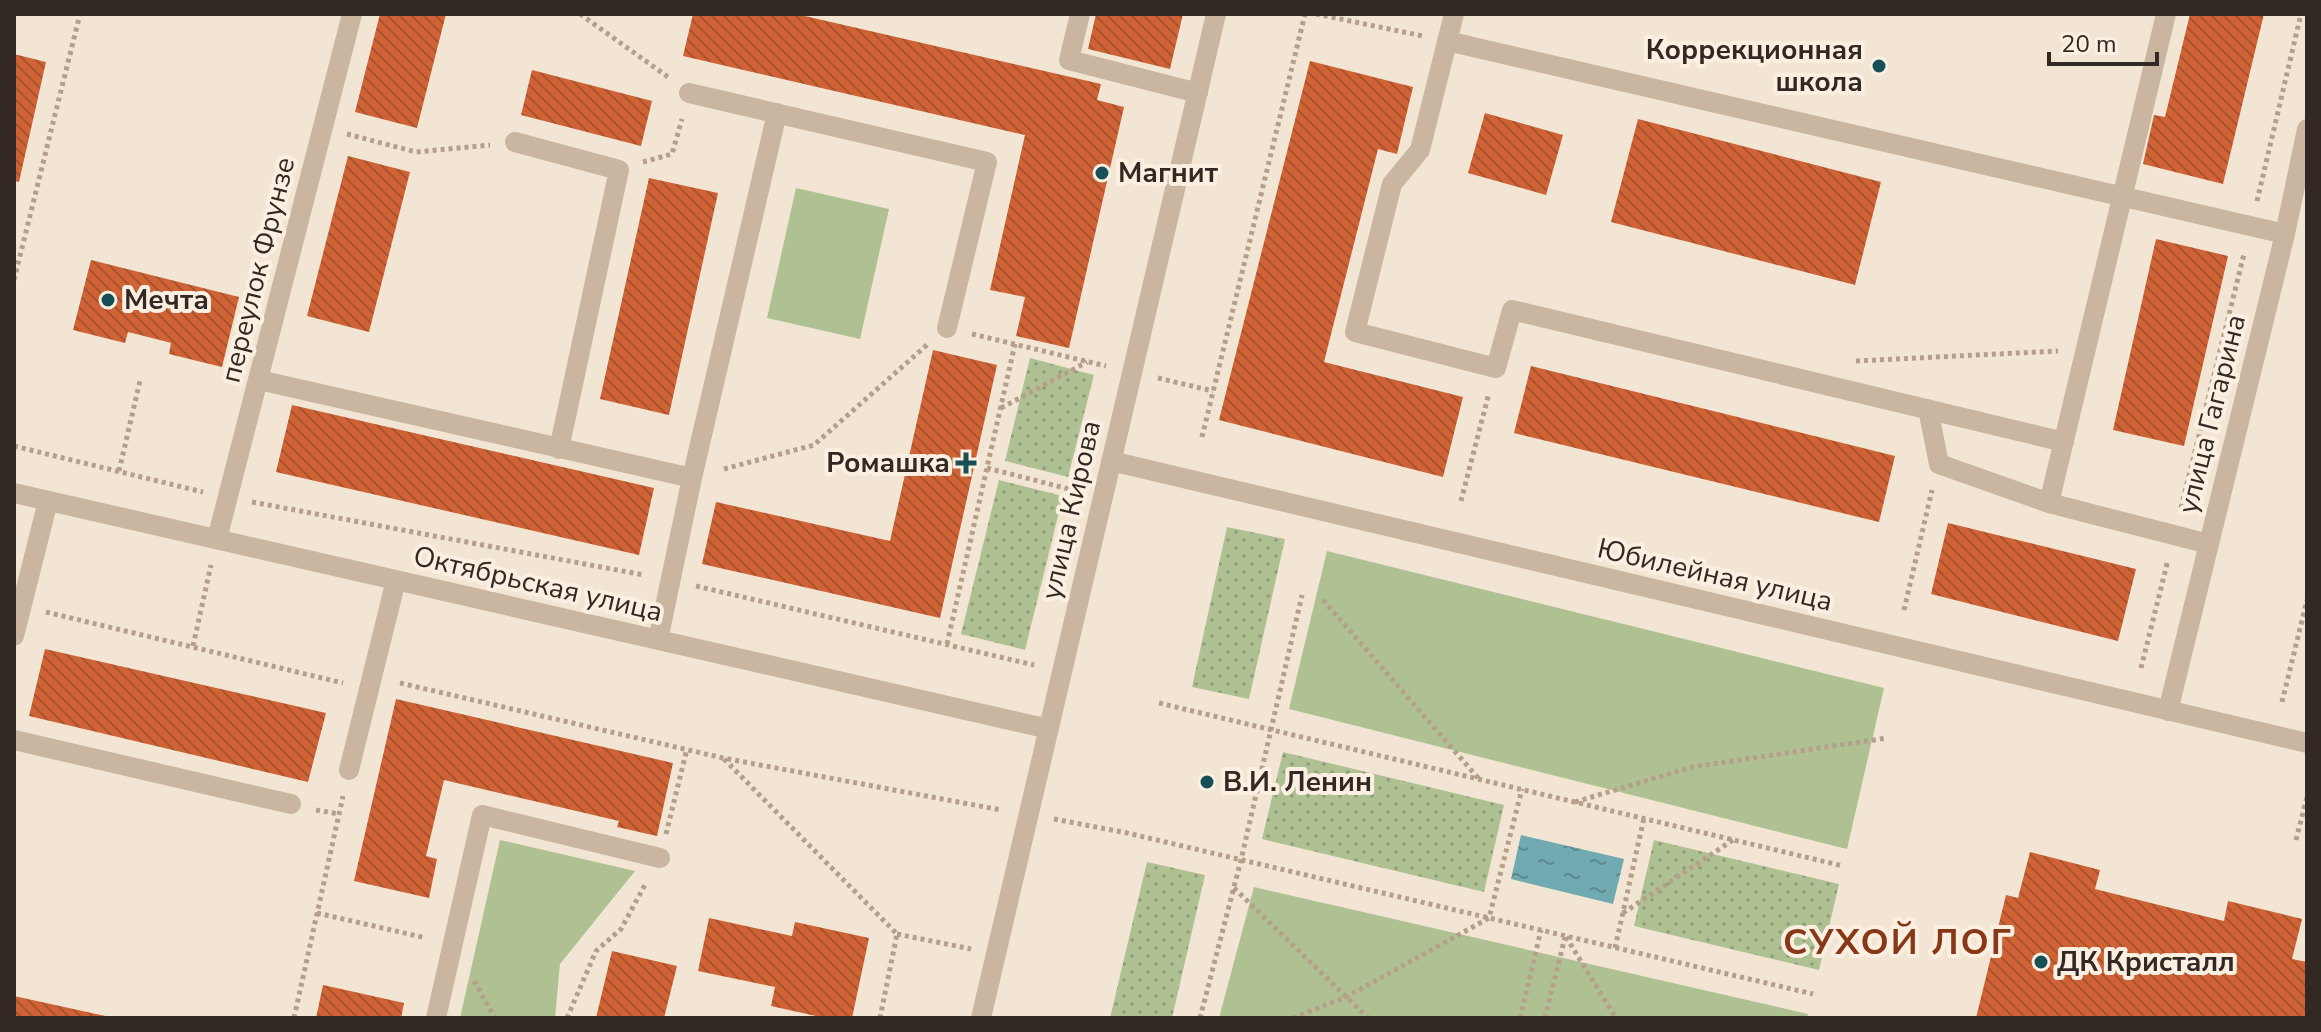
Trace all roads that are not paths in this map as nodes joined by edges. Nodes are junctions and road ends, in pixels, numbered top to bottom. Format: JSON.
{"nodes":[{"id":1,"x":352,"y":14,"type":"edge"},
{"id":2,"x":1080,"y":14,"type":"edge"},
{"id":3,"x":1216,"y":14,"type":"edge"},
{"id":4,"x":1454,"y":14,"type":"edge"},
{"id":5,"x":2166,"y":14,"type":"edge"},
{"id":6,"x":1447,"y":41,"type":"junction"},
{"id":7,"x":689,"y":93,"type":"road end"},
{"id":8,"x":1198,"y":93,"type":"junction"},
{"id":9,"x":777,"y":113,"type":"junction"},
{"id":10,"x":2306,"y":135,"type":"edge"},
{"id":11,"x":515,"y":142,"type":"road end"},
{"id":12,"x":2123,"y":196,"type":"junction"},
{"id":13,"x":2285,"y":234,"type":"junction"},
{"id":14,"x":947,"y":328,"type":"road end"},
{"id":15,"x":259,"y":380,"type":"junction"},
{"id":16,"x":1928,"y":409,"type":"junction"},
{"id":17,"x":2064,"y":442,"type":"junction"},
{"id":18,"x":559,"y":449,"type":"junction"},
{"id":19,"x":1111,"y":461,"type":"junction"},
{"id":20,"x":692,"y":478,"type":"junction"},
{"id":21,"x":14,"y":493,"type":"edge"},
{"id":22,"x":48,"y":501,"type":"junction"},
{"id":23,"x":2049,"y":503,"type":"junction"},
{"id":24,"x":217,"y":539,"type":"junction"},
{"id":25,"x":2209,"y":544,"type":"junction"},
{"id":26,"x":396,"y":580,"type":"junction"},
{"id":27,"x":14,"y":636,"type":"edge"},
{"id":28,"x":658,"y":640,"type":"junction"},
{"id":29,"x":2168,"y":711,"type":"junction"},
{"id":30,"x":1049,"y":729,"type":"junction"},
{"id":31,"x":14,"y":740,"type":"edge"},
{"id":32,"x":2307,"y":743,"type":"edge"},
{"id":33,"x":349,"y":770,"type":"road end"},
{"id":34,"x":291,"y":804,"type":"dead end"},
{"id":35,"x":660,"y":858,"type":"road end"},
{"id":36,"x":436,"y":1018,"type":"edge"},
{"id":37,"x":981,"y":1018,"type":"edge"}],
"edges":[{"from":1,"to":15,"type":"street","name":"переулок Фрунзе"},
{"from":2,"to":8,"type":"street"},
{"from":3,"to":8,"type":"street","name":"улица Кирова"},
{"from":4,"to":6,"type":"street"},
{"from":5,"to":12,"type":"street"},
{"from":6,"to":12,"type":"street"},
{"from":6,"to":16,"type":"street"},
{"from":7,"to":9,"type":"street"},
{"from":8,"to":19,"type":"street","name":"улица Кирова"},
{"from":9,"to":14,"type":"street"},
{"from":9,"to":20,"type":"street"},
{"from":10,"to":13,"type":"street","name":"улица Гагарина"},
{"from":11,"to":18,"type":"street"},
{"from":12,"to":13,"type":"street"},
{"from":12,"to":17,"type":"street"},
{"from":13,"to":25,"type":"street","name":"улица Гагарина"},
{"from":15,"to":18,"type":"street"},
{"from":15,"to":24,"type":"street","name":"переулок Фрунзе"},
{"from":16,"to":17,"type":"street"},
{"from":16,"to":23,"type":"street"},
{"from":17,"to":23,"type":"street"},
{"from":18,"to":20,"type":"street"},
{"from":19,"to":29,"type":"street","name":"Юбилейная улица"},
{"from":19,"to":30,"type":"street","name":"улица Кирова"},
{"from":20,"to":28,"type":"street"},
{"from":21,"to":22,"type":"street","name":"Октябрьская улица"},
{"from":22,"to":24,"type":"street","name":"Октябрьская улица"},
{"from":22,"to":27,"type":"street"},
{"from":23,"to":25,"type":"street"},
{"from":24,"to":26,"type":"street","name":"Октябрьская улица"},
{"from":25,"to":29,"type":"street","name":"улица Гагарина"},
{"from":26,"to":28,"type":"street","name":"Октябрьская улица"},
{"from":26,"to":33,"type":"street"},
{"from":28,"to":30,"type":"street","name":"Октябрьская улица"},
{"from":29,"to":32,"type":"street","name":"Юбилейная улица"},
{"from":30,"to":37,"type":"street","name":"улица Кирова"},
{"from":31,"to":34,"type":"street"},
{"from":35,"to":36,"type":"street"}]}
